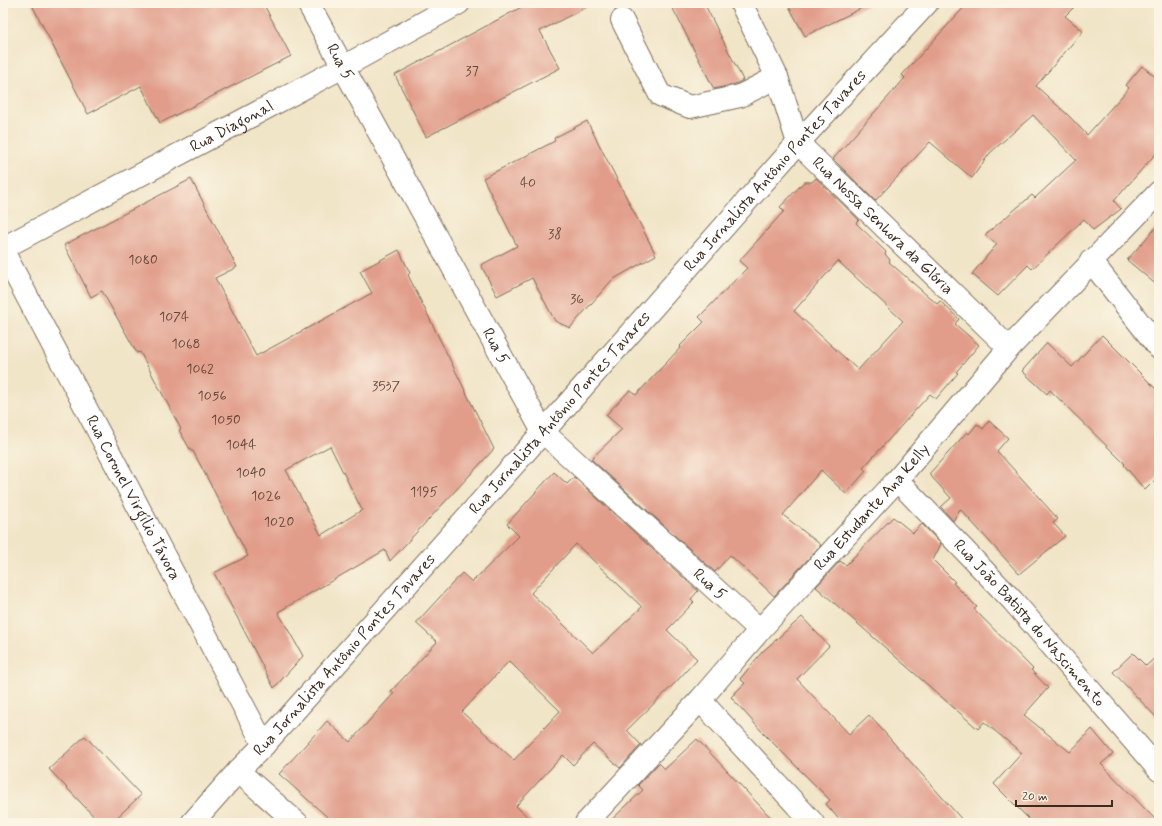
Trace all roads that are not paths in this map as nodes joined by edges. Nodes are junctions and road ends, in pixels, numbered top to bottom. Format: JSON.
{"nodes":[{"id":1,"x":308,"y":3,"type":"edge"},
{"id":2,"x":460,"y":3,"type":"edge"},
{"id":3,"x":741,"y":3,"type":"edge"},
{"id":4,"x":927,"y":3,"type":"edge"},
{"id":5,"x":622,"y":20,"type":"dead end"},
{"id":6,"x":343,"y":67,"type":"junction"},
{"id":7,"x":777,"y":77,"type":"junction"},
{"id":8,"x":798,"y":144,"type":"junction"},
{"id":9,"x":1159,"y":192,"type":"edge"},
{"id":10,"x":3,"y":250,"type":"edge"},
{"id":11,"x":1091,"y":261,"type":"junction"},
{"id":12,"x":1009,"y":348,"type":"junction"},
{"id":13,"x":1159,"y":348,"type":"edge"},
{"id":14,"x":543,"y":432,"type":"junction"},
{"id":15,"x":897,"y":480,"type":"junction"},
{"id":16,"x":760,"y":630,"type":"junction"},
{"id":17,"x":700,"y":700,"type":"junction"},
{"id":18,"x":264,"y":745,"type":"junction"},
{"id":19,"x":1159,"y":770,"type":"edge"},
{"id":20,"x":238,"y":771,"type":"junction"},
{"id":21,"x":192,"y":823,"type":"edge"},
{"id":22,"x":297,"y":823,"type":"edge"},
{"id":23,"x":586,"y":823,"type":"edge"},
{"id":24,"x":813,"y":823,"type":"edge"}],
"edges":[{"from":1,"to":6,"type":"street","name":"Rua 5"},
{"from":2,"to":6,"type":"street","name":"Rua Diagonal"},
{"from":3,"to":7,"type":"street","name":"Rua Nossa Senhora da Glória"},
{"from":4,"to":8,"type":"street","name":"Rua Jornalista Antônio Pontes Tavares"},
{"from":5,"to":7,"type":"street"},
{"from":6,"to":10,"type":"street","name":"Rua Diagonal"},
{"from":6,"to":14,"type":"street","name":"Rua 5"},
{"from":7,"to":8,"type":"street","name":"Rua Nossa Senhora da Glória"},
{"from":8,"to":12,"type":"street","name":"Rua Nossa Senhora da Glória"},
{"from":8,"to":14,"type":"street","name":"Rua Jornalista Antônio Pontes Tavares"},
{"from":9,"to":11,"type":"street","name":"Rua Estudante Ana Kelly"},
{"from":10,"to":18,"type":"street","name":"Rua Coronel Virgílio Távora"},
{"from":11,"to":12,"type":"street","name":"Rua Estudante Ana Kelly"},
{"from":11,"to":13,"type":"street"},
{"from":12,"to":15,"type":"street","name":"Rua Estudante Ana Kelly"},
{"from":14,"to":16,"type":"street","name":"Rua 5"},
{"from":14,"to":18,"type":"street","name":"Rua Jornalista Antônio Pontes Tavares"},
{"from":15,"to":16,"type":"street","name":"Rua Estudante Ana Kelly"},
{"from":15,"to":19,"type":"street","name":"Rua João Batista do Nascimento"},
{"from":16,"to":17,"type":"street","name":"Rua Estudante Ana Kelly"},
{"from":17,"to":23,"type":"street","name":"Rua Estudante Ana Kelly"},
{"from":17,"to":24,"type":"street"},
{"from":18,"to":20,"type":"street","name":"Rua Jornalista Antônio Pontes Tavares"},
{"from":20,"to":21,"type":"street","name":"Rua Jornalista Antônio Pontes Tavares"},
{"from":20,"to":22,"type":"street"}]}
